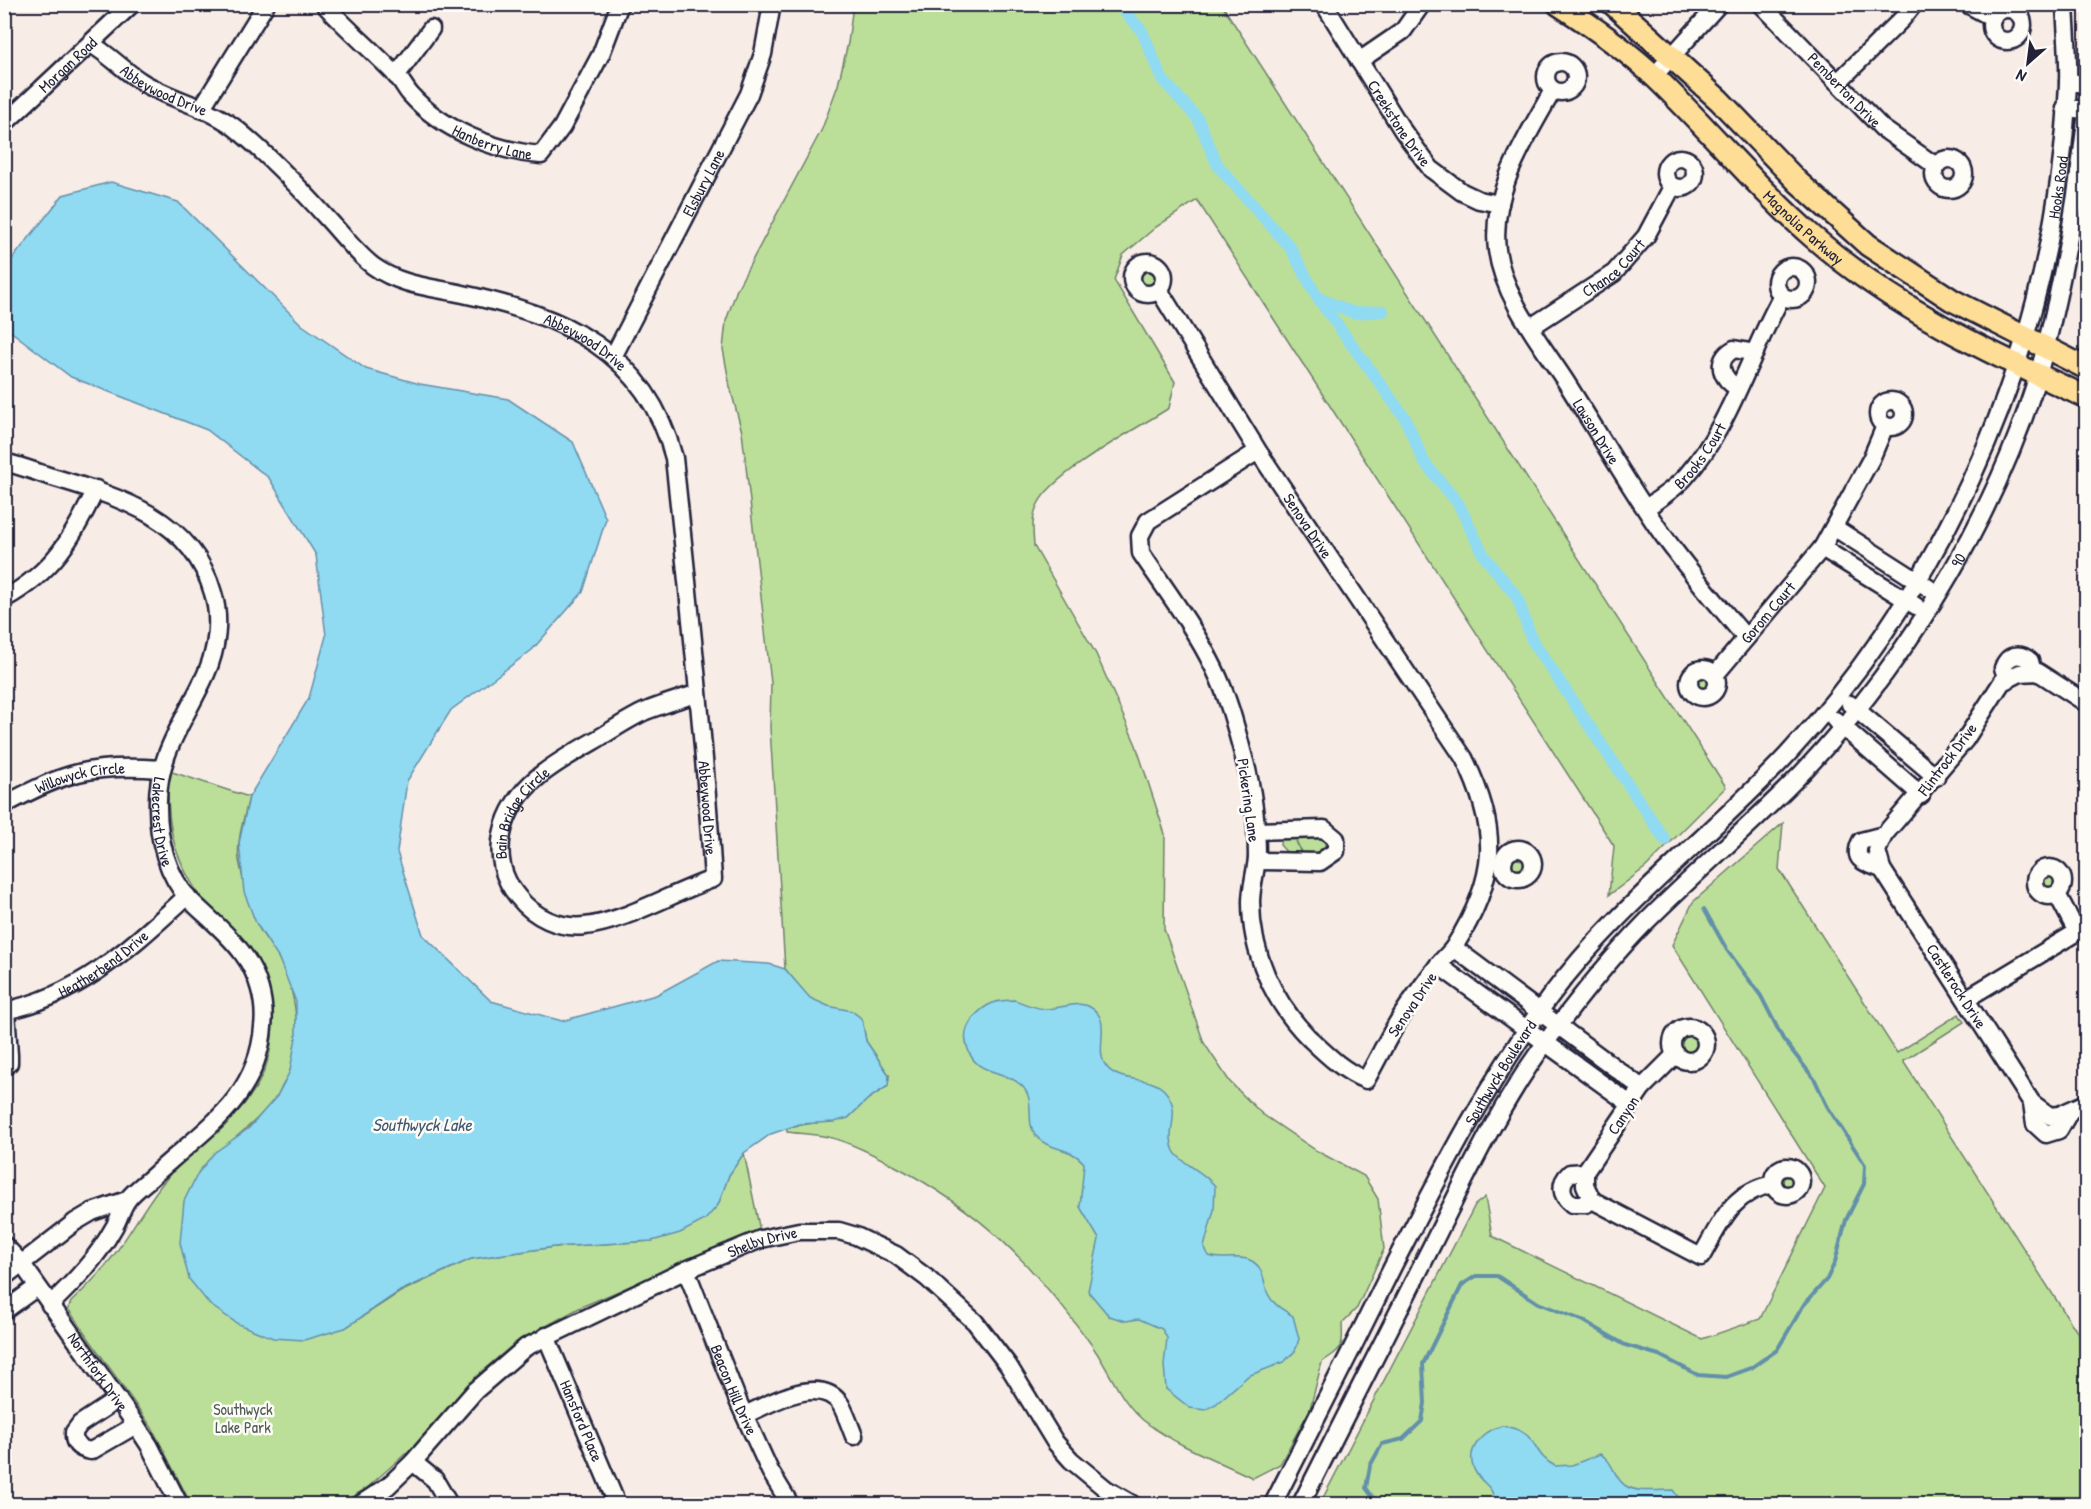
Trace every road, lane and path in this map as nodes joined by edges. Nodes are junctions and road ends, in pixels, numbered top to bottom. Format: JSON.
{"nodes":[{"id":1,"x":132,"y":4,"type":"edge"},
{"id":2,"x":266,"y":4,"type":"edge"},
{"id":3,"x":324,"y":4,"type":"edge"},
{"id":4,"x":620,"y":4,"type":"edge"},
{"id":5,"x":772,"y":4,"type":"edge"},
{"id":6,"x":1422,"y":4,"type":"edge"},
{"id":7,"x":1558,"y":4,"type":"edge"},
{"id":8,"x":1613,"y":4,"type":"edge"},
{"id":9,"x":1719,"y":4,"type":"edge"},
{"id":10,"x":1761,"y":4,"type":"edge"},
{"id":11,"x":1914,"y":4,"type":"edge"},
{"id":12,"x":1967,"y":4,"type":"edge"},
{"id":13,"x":2065,"y":4,"type":"edge"},
{"id":14,"x":1326,"y":6,"type":"edge"},
{"id":15,"x":1993,"y":18,"type":"dead end"},
{"id":16,"x":431,"y":29,"type":"dead end"},
{"id":17,"x":92,"y":44,"type":"junction"},
{"id":18,"x":1672,"y":56,"type":"junction"},
{"id":19,"x":1359,"y":61,"type":"junction"},
{"id":20,"x":396,"y":76,"type":"junction"},
{"id":21,"x":1654,"y":76,"type":"junction"},
{"id":22,"x":1839,"y":81,"type":"junction"},
{"id":23,"x":2068,"y":82,"type":"junction"},
{"id":24,"x":2086,"y":84,"type":"edge"},
{"id":25,"x":1553,"y":90,"type":"dead end"},
{"id":26,"x":2065,"y":108,"type":"junction"},
{"id":27,"x":201,"y":109,"type":"junction"},
{"id":28,"x":2086,"y":110,"type":"edge"},
{"id":29,"x":2086,"y":122,"type":"edge"},
{"id":30,"x":4,"y":124,"type":"edge"},
{"id":31,"x":1936,"y":166,"type":"dead end"},
{"id":32,"x":1672,"y":187,"type":"dead end"},
{"id":33,"x":1500,"y":204,"type":"junction"},
{"id":34,"x":1159,"y":290,"type":"dead end"},
{"id":35,"x":1782,"y":296,"type":"dead end"},
{"id":36,"x":1531,"y":327,"type":"junction"},
{"id":37,"x":2024,"y":339,"type":"junction"},
{"id":38,"x":2045,"y":348,"type":"junction"},
{"id":39,"x":1755,"y":353,"type":"junction"},
{"id":40,"x":614,"y":355,"type":"junction"},
{"id":41,"x":2017,"y":366,"type":"junction"},
{"id":42,"x":2086,"y":368,"type":"edge"},
{"id":43,"x":2037,"y":374,"type":"junction"},
{"id":44,"x":1738,"y":388,"type":"junction"},
{"id":45,"x":2086,"y":397,"type":"edge"},
{"id":46,"x":1885,"y":426,"type":"dead end"},
{"id":47,"x":1258,"y":451,"type":"junction"},
{"id":48,"x":4,"y":462,"type":"edge"},
{"id":49,"x":96,"y":489,"type":"junction"},
{"id":50,"x":1646,"y":508,"type":"junction"},
{"id":51,"x":1835,"y":528,"type":"junction"},
{"id":52,"x":1822,"y":548,"type":"junction"},
{"id":53,"x":1919,"y":581,"type":"junction"},
{"id":54,"x":1938,"y":594,"type":"junction"},
{"id":55,"x":4,"y":599,"type":"edge"},
{"id":56,"x":1907,"y":601,"type":"junction"},
{"id":57,"x":1927,"y":613,"type":"junction"},
{"id":58,"x":1746,"y":638,"type":"junction"},
{"id":59,"x":1715,"y":675,"type":"dead end"},
{"id":60,"x":698,"y":693,"type":"junction"},
{"id":61,"x":1839,"y":695,"type":"junction"},
{"id":62,"x":2086,"y":703,"type":"edge"},
{"id":63,"x":1857,"y":710,"type":"junction"},
{"id":64,"x":1825,"y":712,"type":"junction"},
{"id":65,"x":1842,"y":727,"type":"junction"},
{"id":66,"x":1784,"y":758,"type":"junction"},
{"id":67,"x":161,"y":769,"type":"junction"},
{"id":68,"x":1801,"y":774,"type":"junction"},
{"id":69,"x":1936,"y":777,"type":"junction"},
{"id":70,"x":1921,"y":795,"type":"junction"},
{"id":71,"x":4,"y":805,"type":"edge"},
{"id":72,"x":1257,"y":831,"type":"junction"},
{"id":73,"x":1884,"y":835,"type":"junction"},
{"id":74,"x":1877,"y":851,"type":"joint"},
{"id":75,"x":1257,"y":861,"type":"junction"},
{"id":76,"x":1882,"y":869,"type":"junction"},
{"id":77,"x":698,"y":884,"type":"joint"},
{"id":78,"x":2057,"y":894,"type":"dead end"},
{"id":79,"x":187,"y":896,"type":"junction"},
{"id":80,"x":1454,"y":948,"type":"junction"},
{"id":81,"x":1438,"y":965,"type":"junction"},
{"id":82,"x":1966,"y":999,"type":"junction"},
{"id":83,"x":5,"y":1011,"type":"edge"},
{"id":84,"x":1540,"y":1012,"type":"junction"},
{"id":85,"x":1558,"y":1026,"type":"junction"},
{"id":86,"x":1527,"y":1029,"type":"junction"},
{"id":87,"x":1546,"y":1042,"type":"junction"},
{"id":88,"x":1676,"y":1054,"type":"dead end"},
{"id":89,"x":4,"y":1067,"type":"edge"},
{"id":90,"x":1366,"y":1080,"type":"joint"},
{"id":91,"x":1642,"y":1088,"type":"junction"},
{"id":92,"x":2032,"y":1103,"type":"junction"},
{"id":93,"x":2086,"y":1103,"type":"edge"},
{"id":94,"x":1630,"y":1104,"type":"junction"},
{"id":95,"x":2070,"y":1111,"type":"junction"},
{"id":96,"x":1773,"y":1184,"type":"dead end"},
{"id":97,"x":127,"y":1200,"type":"junction"},
{"id":98,"x":4,"y":1245,"type":"edge"},
{"id":99,"x":22,"y":1264,"type":"junction"},
{"id":100,"x":686,"y":1270,"type":"junction"},
{"id":101,"x":4,"y":1277,"type":"edge"},
{"id":102,"x":37,"y":1287,"type":"junction"},
{"id":103,"x":50,"y":1305,"type":"junction"},
{"id":104,"x":4,"y":1311,"type":"edge"},
{"id":105,"x":546,"y":1336,"type":"junction"},
{"id":106,"x":118,"y":1399,"type":"junction"},
{"id":107,"x":745,"y":1415,"type":"junction"},
{"id":108,"x":136,"y":1425,"type":"junction"},
{"id":109,"x":1310,"y":1432,"type":"junction"},
{"id":110,"x":854,"y":1436,"type":"dead end"},
{"id":111,"x":1332,"y":1443,"type":"junction"},
{"id":112,"x":413,"y":1462,"type":"junction"},
{"id":113,"x":179,"y":1504,"type":"edge"},
{"id":114,"x":361,"y":1504,"type":"edge"},
{"id":115,"x":449,"y":1504,"type":"edge"},
{"id":116,"x":617,"y":1504,"type":"edge"},
{"id":117,"x":790,"y":1504,"type":"edge"},
{"id":118,"x":1132,"y":1504,"type":"edge"},
{"id":119,"x":1273,"y":1504,"type":"edge"},
{"id":120,"x":1301,"y":1504,"type":"edge"}],
"edges":[{"from":1,"to":17,"type":"street","name":"Morgan Road"},
{"from":2,"to":27,"type":"street"},
{"from":3,"to":20,"type":"street","name":"Hanberry Lane"},
{"from":4,"to":20,"type":"street","name":"Hanberry Lane"},
{"from":5,"to":40,"type":"street","name":"Elsbury Lane"},
{"from":6,"to":19,"type":"street"},
{"from":7,"to":21,"type":"main road","name":"Magnolia Parkway"},
{"from":8,"to":18,"type":"main road","name":"Magnolia Parkway"},
{"from":9,"to":18,"type":"street"},
{"from":10,"to":22,"type":"street","name":"Pemberton Drive"},
{"from":11,"to":22,"type":"street"},
{"from":12,"to":15,"type":"street"},
{"from":13,"to":23,"type":"street","name":"Hooks Road"},
{"from":14,"to":19,"type":"street","name":"Creekstone Drive"},
{"from":16,"to":20,"type":"street"},
{"from":17,"to":27,"type":"street","name":"Abbeywood Drive"},
{"from":17,"to":30,"type":"street","name":"Morgan Road"},
{"from":18,"to":21,"type":"street"},
{"from":18,"to":37,"type":"main road","name":"Magnolia Parkway"},
{"from":19,"to":33,"type":"street","name":"Creekstone Drive"},
{"from":21,"to":41,"type":"main road","name":"Magnolia Parkway"},
{"from":22,"to":31,"type":"street","name":"Pemberton Drive"},
{"from":23,"to":24,"type":"street"},
{"from":23,"to":26,"type":"street","name":"Hooks Road"},
{"from":25,"to":33,"type":"street","name":"Lawson Drive"},
{"from":26,"to":28,"type":"street"},
{"from":26,"to":37,"type":"street","name":"Hooks Road"},
{"from":27,"to":40,"type":"street","name":"Abbeywood Drive"},
{"from":29,"to":38,"type":"street","name":"Hooks Road"},
{"from":32,"to":36,"type":"street","name":"Chance Court"},
{"from":33,"to":36,"type":"street","name":"Lawson Drive"},
{"from":34,"to":47,"type":"street","name":"Senova Drive"},
{"from":35,"to":39,"type":"street","name":"Brooks Court"},
{"from":36,"to":50,"type":"street","name":"Lawson Drive"},
{"from":37,"to":38,"type":"main road","name":"Magnolia Parkway"},
{"from":37,"to":41,"type":"street","name":"Hooks Road"},
{"from":38,"to":42,"type":"main road","name":"Magnolia Parkway"},
{"from":38,"to":43,"type":"street","name":"Hooks Road"},
{"from":39,"to":44,"type":"street","name":"Brooks Court"},
{"from":39,"to":44,"type":"street"},
{"from":40,"to":60,"type":"street","name":"Abbeywood Drive"},
{"from":41,"to":43,"type":"main road","name":"Magnolia Parkway"},
{"from":41,"to":53,"type":"street","name":"90"},
{"from":43,"to":45,"type":"main road","name":"Magnolia Parkway"},
{"from":43,"to":54,"type":"street","name":"90"},
{"from":44,"to":50,"type":"street","name":"Brooks Court"},
{"from":46,"to":51,"type":"street","name":"Gorom Court"},
{"from":47,"to":72,"type":"street","name":"Pickering Lane"},
{"from":47,"to":80,"type":"street","name":"Senova Drive"},
{"from":48,"to":49,"type":"street","name":"Lakecrest Drive"},
{"from":49,"to":55,"type":"street"},
{"from":49,"to":67,"type":"street","name":"Lakecrest Drive"},
{"from":50,"to":58,"type":"street","name":"Lawson Drive"},
{"from":51,"to":52,"type":"street","name":"Gorom Court"},
{"from":51,"to":53,"type":"street"},
{"from":52,"to":56,"type":"street"},
{"from":52,"to":58,"type":"street","name":"Gorom Court"},
{"from":53,"to":54,"type":"street"},
{"from":53,"to":56,"type":"street","name":"90"},
{"from":54,"to":57,"type":"street","name":"90"},
{"from":56,"to":57,"type":"street"},
{"from":56,"to":61,"type":"street","name":"90"},
{"from":57,"to":63,"type":"street","name":"90"},
{"from":58,"to":59,"type":"street","name":"Gorom Court"},
{"from":60,"to":77,"type":"street","name":"Abbeywood Drive"},
{"from":60,"to":77,"type":"street","name":"Bain Bridge Circle"},
{"from":61,"to":63,"type":"street"},
{"from":61,"to":64,"type":"street","name":"90"},
{"from":62,"to":69,"type":"street","name":"Flintrock Drive"},
{"from":63,"to":65,"type":"street","name":"90"},
{"from":63,"to":69,"type":"street"},
{"from":64,"to":65,"type":"street"},
{"from":64,"to":66,"type":"street","name":"Southwyck Boulevard"},
{"from":65,"to":68,"type":"street","name":"Southwyck Boulevard"},
{"from":65,"to":70,"type":"street"},
{"from":66,"to":68,"type":"street"},
{"from":66,"to":84,"type":"street","name":"Southwyck Boulevard"},
{"from":67,"to":71,"type":"street","name":"Willowyck Circle"},
{"from":67,"to":79,"type":"street","name":"Lakecrest Drive"},
{"from":68,"to":85,"type":"street","name":"Southwyck Boulevard"},
{"from":69,"to":70,"type":"street","name":"Flintrock Drive"},
{"from":70,"to":73,"type":"street","name":"Flintrock Drive"},
{"from":72,"to":75,"type":"street","name":"Pickering Lane"},
{"from":72,"to":75,"type":"street"},
{"from":73,"to":74,"type":"street","name":"Flintrock Drive"},
{"from":73,"to":76,"type":"street","name":"Castlerock Drive"},
{"from":74,"to":76,"type":"street","name":"Castlerock Drive"},
{"from":75,"to":90,"type":"street","name":"Pickering Lane"},
{"from":76,"to":82,"type":"street","name":"Castlerock Drive"},
{"from":78,"to":82,"type":"street"},
{"from":79,"to":83,"type":"street","name":"Heatherbend Drive"},
{"from":79,"to":97,"type":"street","name":"Lakecrest Drive"},
{"from":80,"to":81,"type":"street","name":"Senova Drive"},
{"from":80,"to":84,"type":"street"},
{"from":81,"to":86,"type":"street"},
{"from":81,"to":90,"type":"street","name":"Senova Drive"},
{"from":82,"to":92,"type":"street","name":"Castlerock Drive"},
{"from":83,"to":89,"type":"street","name":"Heatherbend Drive"},
{"from":84,"to":85,"type":"street"},
{"from":84,"to":86,"type":"street","name":"Southwyck Boulevard"},
{"from":85,"to":87,"type":"street","name":"Southwyck Boulevard"},
{"from":85,"to":91,"type":"street"},
{"from":86,"to":87,"type":"street"},
{"from":86,"to":109,"type":"street","name":"Southwyck Boulevard"},
{"from":87,"to":94,"type":"street"},
{"from":87,"to":111,"type":"street","name":"Southwyck Boulevard"},
{"from":88,"to":91,"type":"street","name":"Canyon"},
{"from":91,"to":94,"type":"street","name":"Canyon"},
{"from":92,"to":95,"type":"street","name":"Castlerock Drive"},
{"from":92,"to":95,"type":"street","name":"Castlerock Drive"},
{"from":93,"to":95,"type":"street"},
{"from":94,"to":96,"type":"street","name":"Canyon"},
{"from":97,"to":99,"type":"street","name":"Lakecrest Drive"},
{"from":97,"to":103,"type":"street","name":"Lakecrest Drive"},
{"from":98,"to":99,"type":"street","name":"Northfork Drive"},
{"from":99,"to":101,"type":"street","name":"Lakecrest Drive"},
{"from":99,"to":102,"type":"street","name":"Northfork Drive"},
{"from":100,"to":105,"type":"street","name":"Shelby Drive"},
{"from":100,"to":107,"type":"street","name":"Beacon Hill Drive"},
{"from":100,"to":118,"type":"street","name":"Shelby Drive"},
{"from":102,"to":103,"type":"street","name":"Northfork Drive"},
{"from":102,"to":104,"type":"street"},
{"from":103,"to":106,"type":"street","name":"Northfork Drive"},
{"from":105,"to":112,"type":"street","name":"Shelby Drive"},
{"from":105,"to":116,"type":"street","name":"Hansford Place"},
{"from":106,"to":108,"type":"street","name":"Northfork Drive"},
{"from":106,"to":108,"type":"street"},
{"from":107,"to":110,"type":"street"},
{"from":107,"to":117,"type":"street","name":"Beacon Hill Drive"},
{"from":108,"to":113,"type":"street","name":"Northfork Drive"},
{"from":109,"to":111,"type":"street"},
{"from":109,"to":119,"type":"street","name":"Southwyck Boulevard"},
{"from":111,"to":120,"type":"street","name":"Southwyck Boulevard"},
{"from":112,"to":114,"type":"street","name":"Shelby Drive"},
{"from":112,"to":115,"type":"street"}]}
